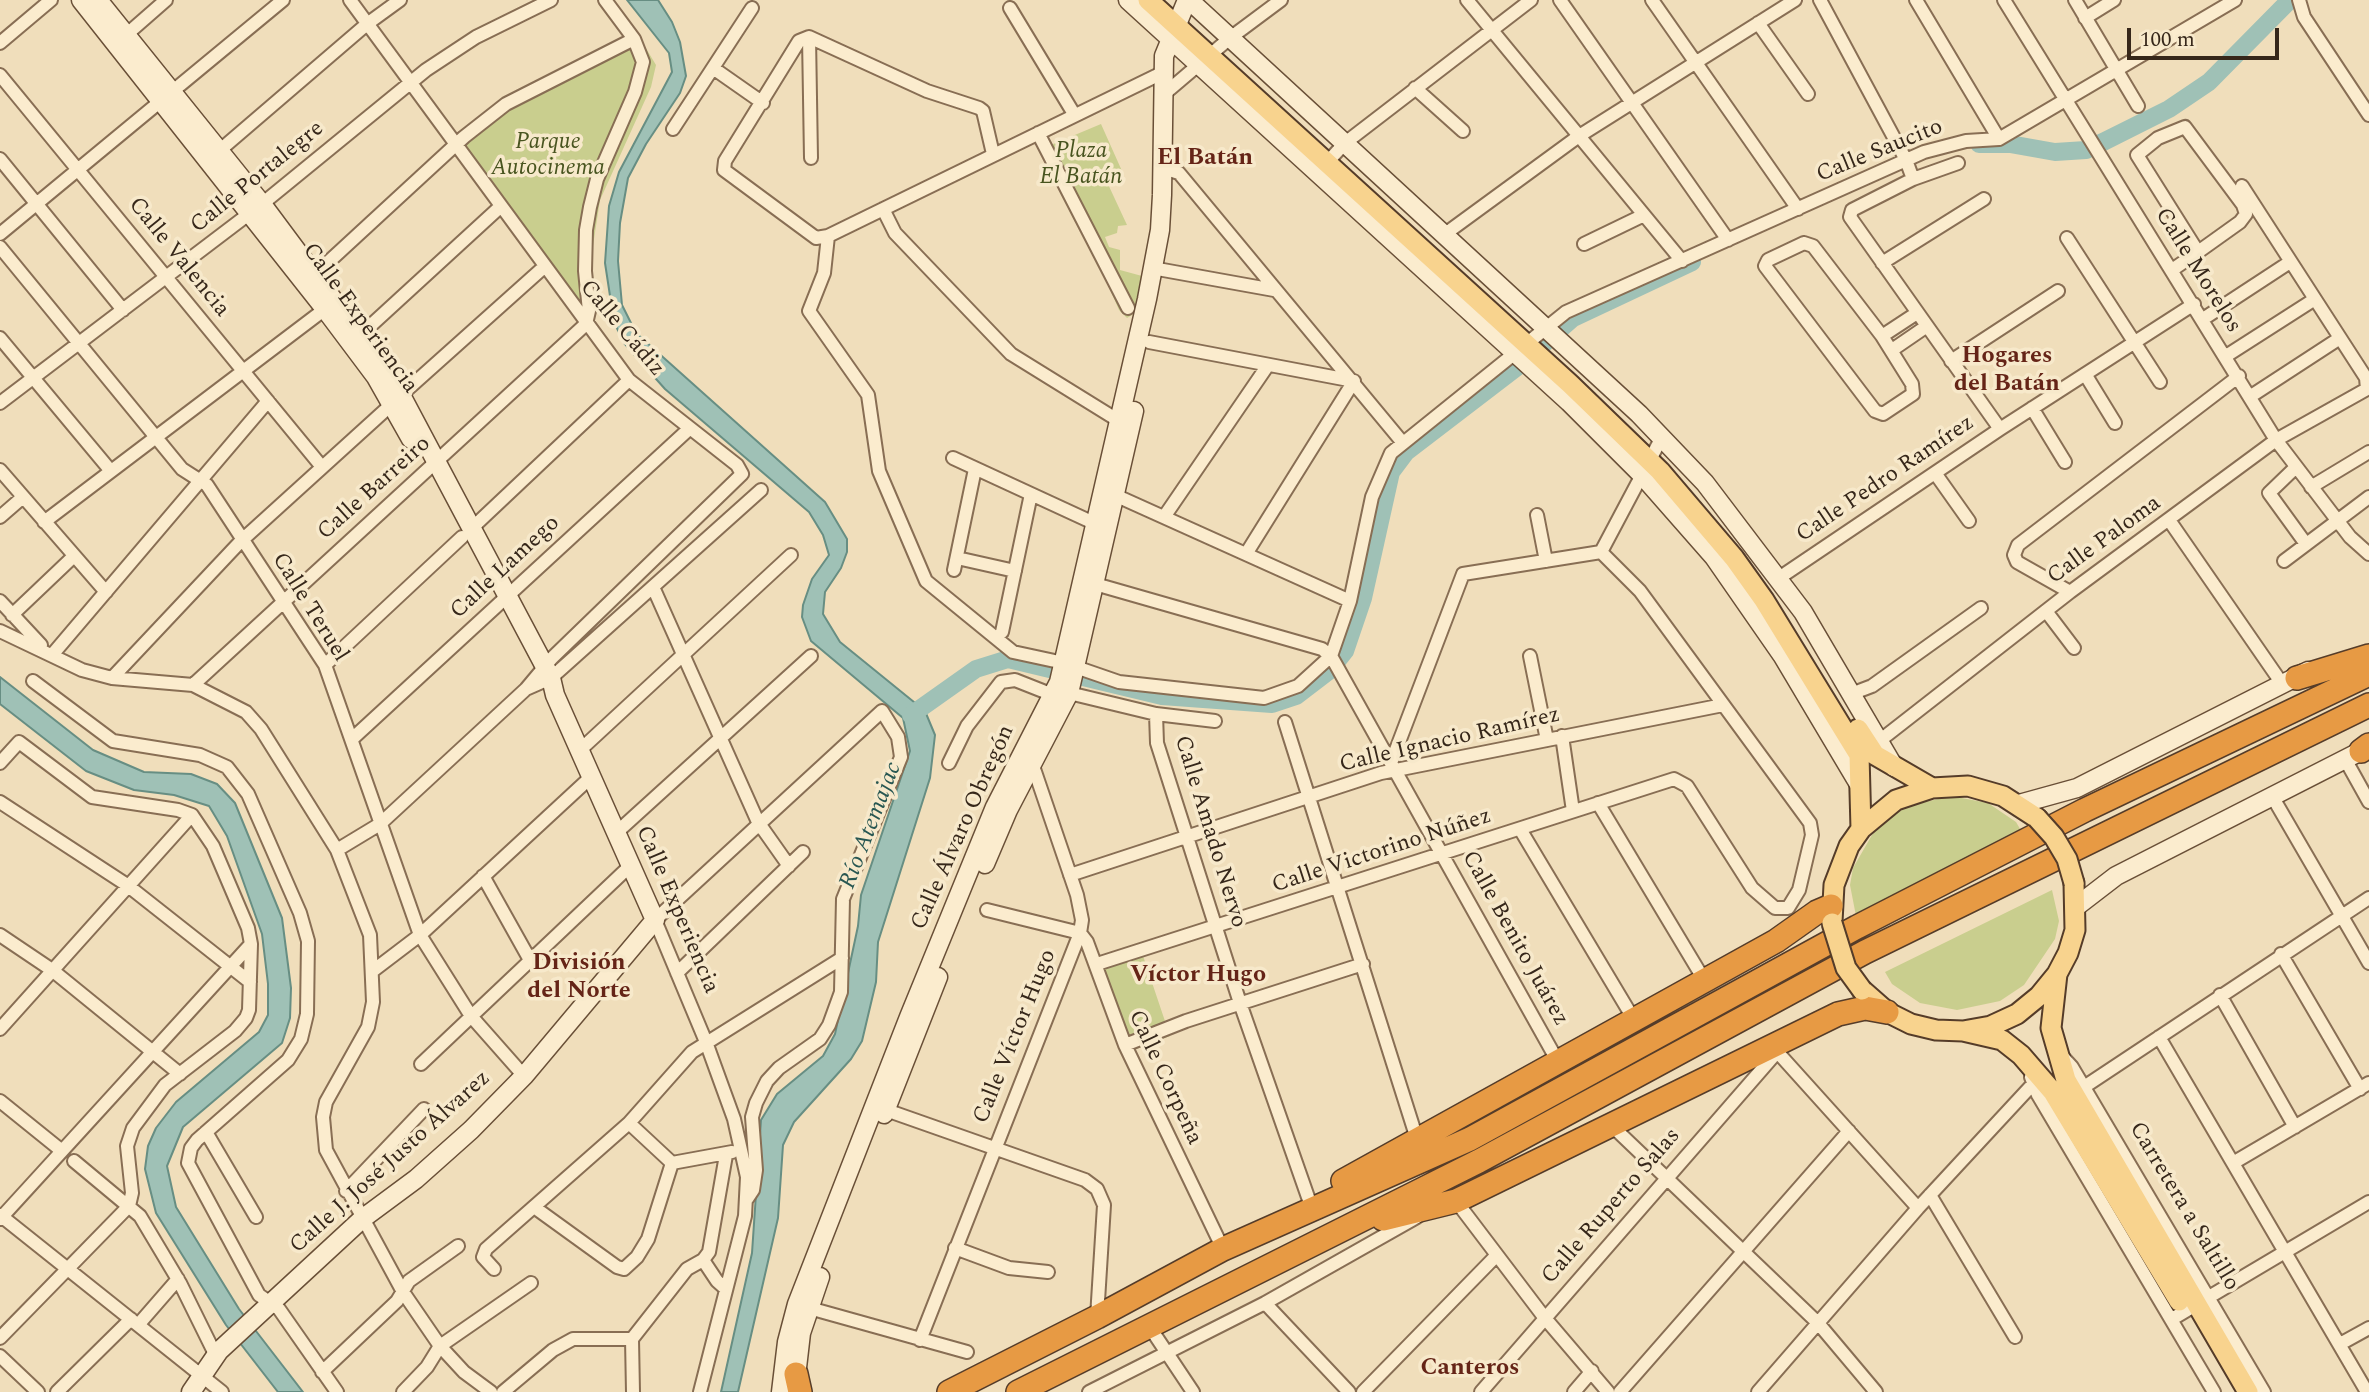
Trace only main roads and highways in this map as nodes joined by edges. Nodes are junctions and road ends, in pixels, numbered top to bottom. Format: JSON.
{"nodes":[{"id":1,"x":1149,"y":0,"type":"edge"},
{"id":2,"x":1165,"y":0,"type":"edge"},
{"id":3,"x":1180,"y":15,"type":"edge"},
{"id":4,"x":1531,"y":341,"type":"junction"},
{"id":5,"x":1653,"y":455,"type":"junction"},
{"id":6,"x":2369,"y":656,"type":"edge"},
{"id":7,"x":2369,"y":674,"type":"edge"},
{"id":8,"x":2290,"y":682,"type":"road end"},
{"id":9,"x":2369,"y":705,"type":"edge"},
{"id":10,"x":1931,"y":788,"type":"junction"},
{"id":11,"x":1861,"y":829,"type":"junction"},
{"id":12,"x":1832,"y":914,"type":"junction"},
{"id":13,"x":2057,"y":974,"type":"junction"},
{"id":14,"x":1887,"y":1012,"type":"junction"},
{"id":15,"x":1963,"y":1031,"type":"junction"},
{"id":16,"x":1262,"y":1231,"type":"junction"},
{"id":17,"x":1327,"y":1238,"type":"junction"},
{"id":18,"x":2191,"y":1308,"type":"junction"},
{"id":19,"x":1024,"y":1391,"type":"edge"},
{"id":20,"x":949,"y":1392,"type":"edge"},
{"id":21,"x":2233,"y":1392,"type":"edge"},
{"id":22,"x":2248,"y":1392,"type":"edge"}],
"edges":[{"from":1,"to":3,"type":"main road"},
{"from":2,"to":3,"type":"main road"},
{"from":3,"to":4,"type":"main road"},
{"from":4,"to":5,"type":"main road"},
{"from":4,"to":5,"type":"main road"},
{"from":5,"to":10,"type":"main road"},
{"from":5,"to":11,"type":"main road"},
{"from":6,"to":8,"type":"highway"},
{"from":7,"to":16,"type":"highway"},
{"from":9,"to":17,"type":"highway"},
{"from":10,"to":11,"type":"main road"},
{"from":10,"to":13,"type":"main road","bridge":true},
{"from":11,"to":12,"type":"main road"},
{"from":12,"to":14,"type":"main road","bridge":true},
{"from":12,"to":16,"type":"highway"},
{"from":13,"to":15,"type":"main road"},
{"from":13,"to":18,"type":"main road","name":"Carretera a Saltillo"},
{"from":14,"to":15,"type":"main road"},
{"from":14,"to":17,"type":"highway"},
{"from":15,"to":18,"type":"main road","name":"Carretera a Saltillo"},
{"from":16,"to":20,"type":"highway"},
{"from":17,"to":19,"type":"highway"},
{"from":18,"to":21,"type":"main road","name":"Carretera a Saltillo"},
{"from":18,"to":22,"type":"main road","name":"Carretera a Saltillo"}]}
